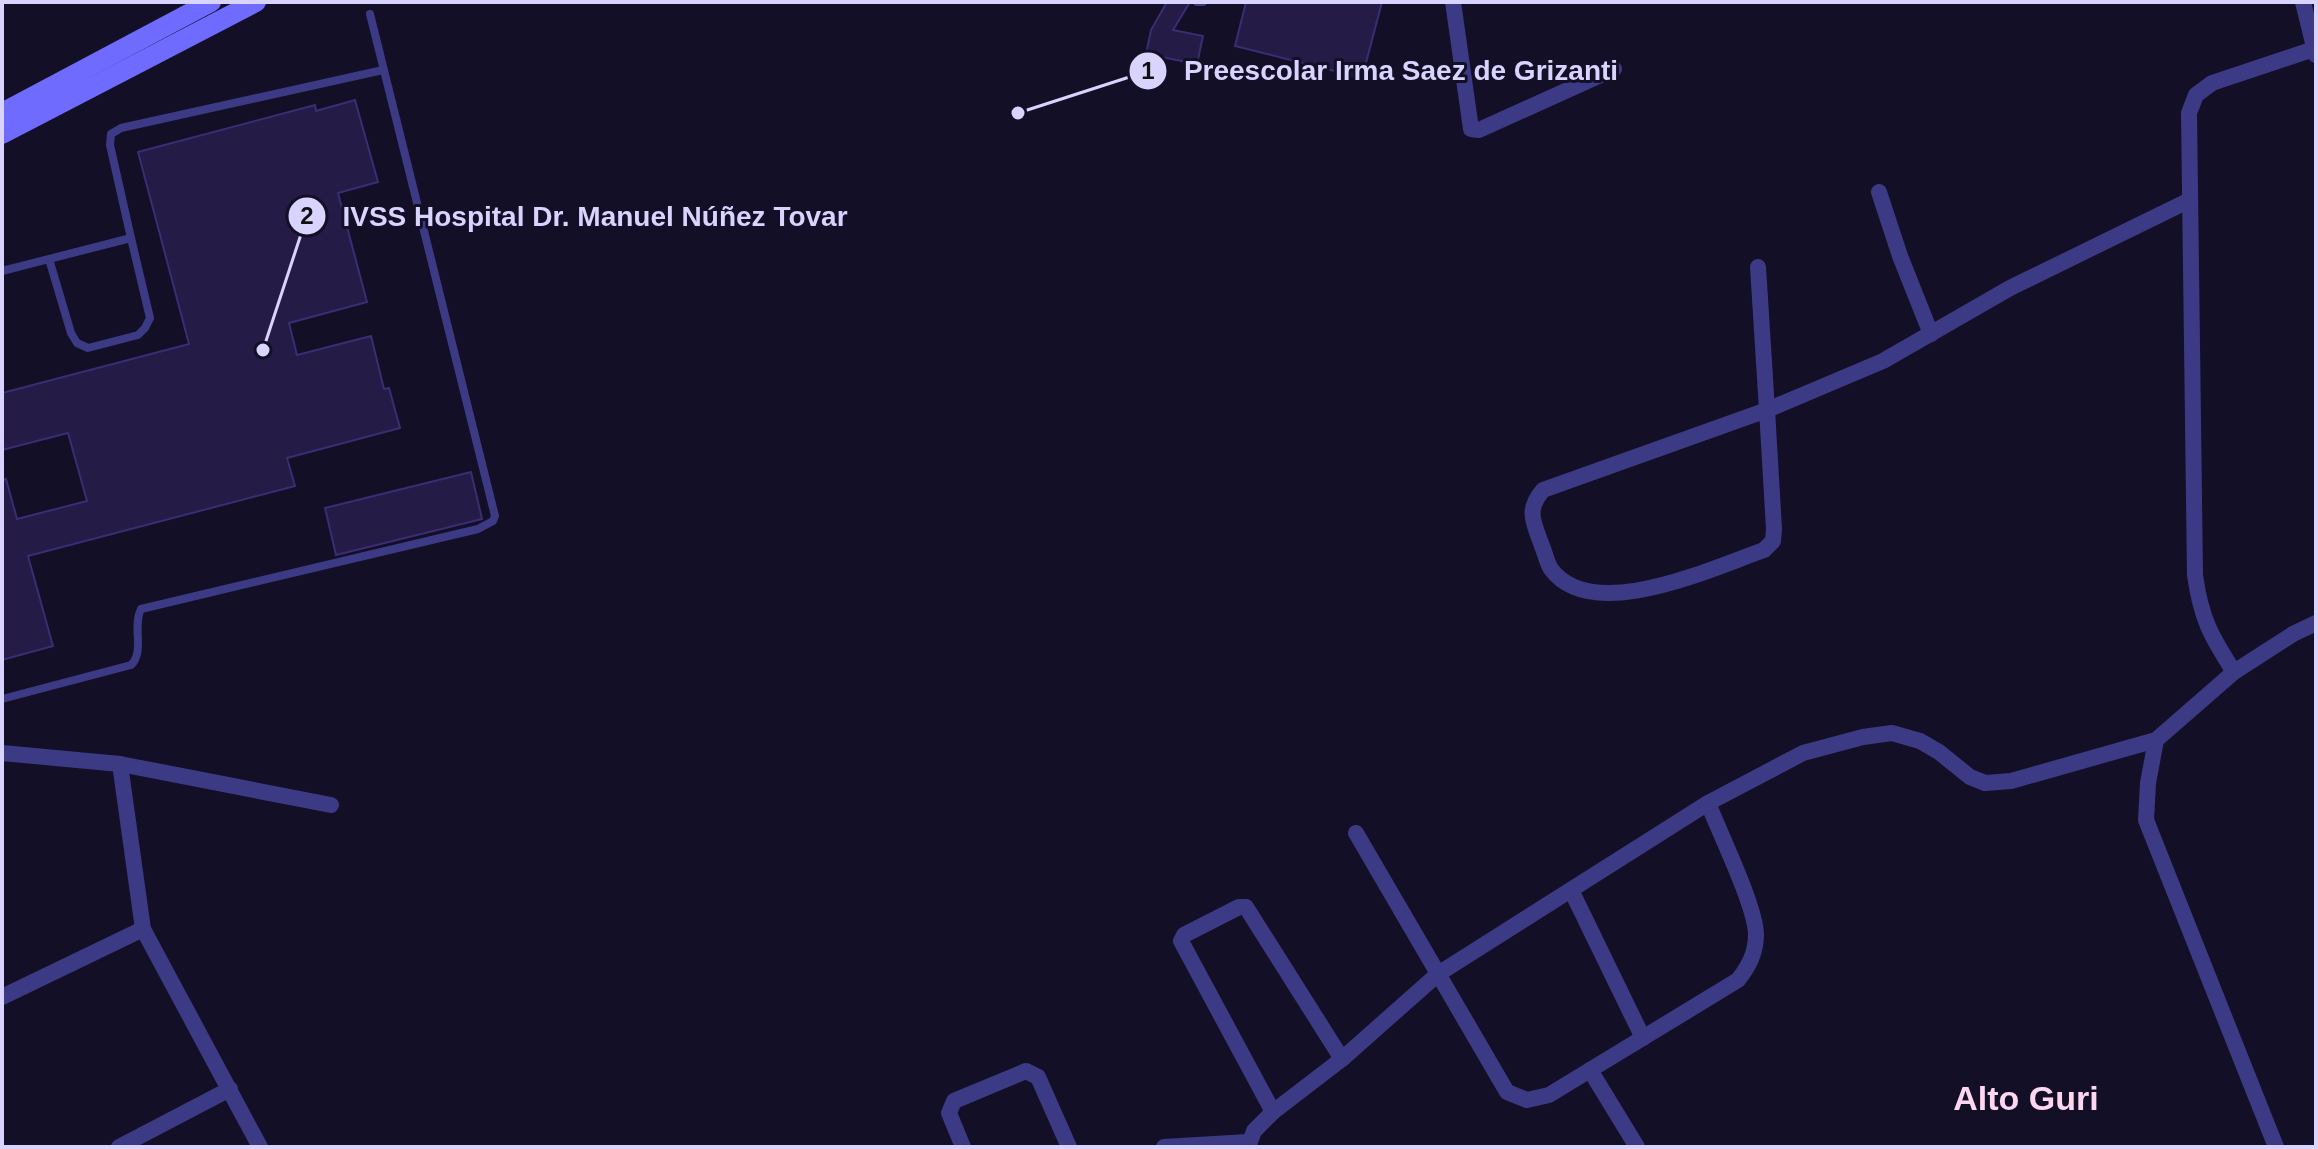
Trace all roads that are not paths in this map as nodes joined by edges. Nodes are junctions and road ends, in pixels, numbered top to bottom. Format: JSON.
{"nodes":[{"id":1,"x":211,"y":2,"type":"edge"},
{"id":2,"x":256,"y":2,"type":"edge"},
{"id":3,"x":1453,"y":2,"type":"edge"},
{"id":4,"x":2303,"y":2,"type":"edge"},
{"id":5,"x":370,"y":14,"type":"dead end"},
{"id":6,"x":2315,"y":52,"type":"edge"},
{"id":7,"x":1614,"y":69,"type":"dead end"},
{"id":8,"x":383,"y":70,"type":"junction"},
{"id":9,"x":2,"y":113,"type":"edge"},
{"id":10,"x":2,"y":134,"type":"edge"},
{"id":11,"x":1879,"y":192,"type":"dead end"},
{"id":12,"x":2190,"y":200,"type":"junction"},
{"id":13,"x":131,"y":238,"type":"junction"},
{"id":14,"x":49,"y":259,"type":"junction"},
{"id":15,"x":1758,"y":267,"type":"dead end"},
{"id":16,"x":2,"y":271,"type":"edge"},
{"id":17,"x":1931,"y":334,"type":"junction"},
{"id":18,"x":1767,"y":410,"type":"junction"},
{"id":19,"x":2316,"y":623,"type":"edge"},
{"id":20,"x":2234,"y":672,"type":"junction"},
{"id":21,"x":2,"y":699,"type":"edge"},
{"id":22,"x":2156,"y":740,"type":"junction"},
{"id":23,"x":2,"y":753,"type":"edge"},
{"id":24,"x":120,"y":764,"type":"junction"},
{"id":25,"x":1708,"y":803,"type":"junction"},
{"id":26,"x":331,"y":805,"type":"dead end"},
{"id":27,"x":1356,"y":833,"type":"dead end"},
{"id":28,"x":1571,"y":890,"type":"junction"},
{"id":29,"x":143,"y":929,"type":"junction"},
{"id":30,"x":1438,"y":974,"type":"junction"},
{"id":31,"x":2,"y":997,"type":"edge"},
{"id":32,"x":1643,"y":1038,"type":"junction"},
{"id":33,"x":1342,"y":1059,"type":"junction"},
{"id":34,"x":1590,"y":1070,"type":"junction"},
{"id":35,"x":230,"y":1089,"type":"junction"},
{"id":36,"x":1273,"y":1112,"type":"junction"},
{"id":37,"x":1248,"y":1145,"type":"edge"},
{"id":38,"x":119,"y":1147,"type":"edge"},
{"id":39,"x":260,"y":1147,"type":"edge"},
{"id":40,"x":963,"y":1147,"type":"edge"},
{"id":41,"x":1069,"y":1147,"type":"edge"},
{"id":42,"x":1164,"y":1147,"type":"edge"},
{"id":43,"x":1637,"y":1147,"type":"edge"},
{"id":44,"x":2276,"y":1147,"type":"edge"}],
"edges":[{"from":1,"to":9,"type":"street"},
{"from":2,"to":10,"type":"street"},
{"from":3,"to":7,"type":"street"},
{"from":4,"to":6,"type":"street"},
{"from":5,"to":8,"type":"lane"},
{"from":6,"to":12,"type":"street"},
{"from":8,"to":13,"type":"lane"},
{"from":8,"to":21,"type":"lane"},
{"from":11,"to":17,"type":"street"},
{"from":12,"to":17,"type":"street"},
{"from":12,"to":20,"type":"street"},
{"from":13,"to":14,"type":"lane"},
{"from":13,"to":14,"type":"lane"},
{"from":14,"to":16,"type":"lane"},
{"from":15,"to":18,"type":"street"},
{"from":17,"to":18,"type":"street"},
{"from":18,"to":18,"type":"street"},
{"from":19,"to":20,"type":"street"},
{"from":20,"to":22,"type":"street"},
{"from":22,"to":25,"type":"street"},
{"from":22,"to":44,"type":"street"},
{"from":23,"to":24,"type":"street"},
{"from":24,"to":26,"type":"street"},
{"from":24,"to":29,"type":"street"},
{"from":25,"to":28,"type":"street"},
{"from":25,"to":32,"type":"street"},
{"from":27,"to":30,"type":"street"},
{"from":28,"to":30,"type":"street"},
{"from":28,"to":32,"type":"street"},
{"from":29,"to":31,"type":"street"},
{"from":29,"to":35,"type":"street"},
{"from":30,"to":33,"type":"street"},
{"from":30,"to":34,"type":"street"},
{"from":32,"to":34,"type":"street"},
{"from":33,"to":36,"type":"street"},
{"from":33,"to":36,"type":"street"},
{"from":34,"to":43,"type":"street"},
{"from":35,"to":38,"type":"street"},
{"from":35,"to":39,"type":"street"},
{"from":36,"to":37,"type":"street"},
{"from":37,"to":42,"type":"street"},
{"from":40,"to":41,"type":"street"}]}
